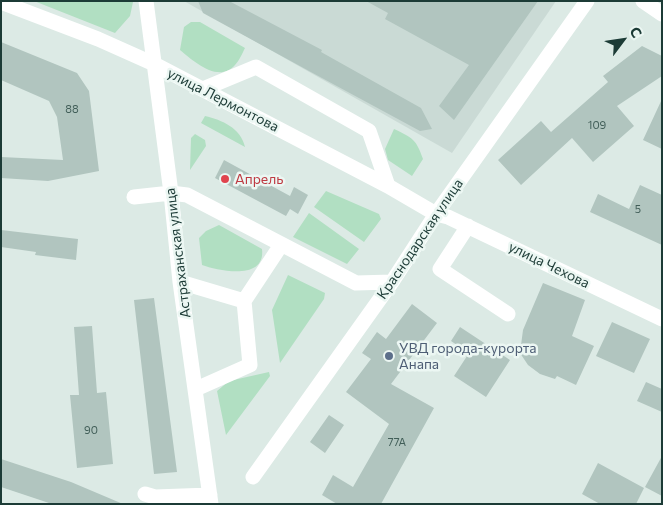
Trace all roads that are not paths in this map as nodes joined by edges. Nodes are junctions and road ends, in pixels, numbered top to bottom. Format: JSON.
{"nodes":[{"id":1,"x":146,"y":1,"type":"edge"},
{"id":2,"x":587,"y":1,"type":"edge"},
{"id":3,"x":643,"y":1,"type":"edge"},
{"id":4,"x":1,"y":2,"type":"edge"},
{"id":5,"x":662,"y":14,"type":"edge"},
{"id":6,"x":154,"y":64,"type":"junction"},
{"id":7,"x":203,"y":89,"type":"junction"},
{"id":8,"x":388,"y":186,"type":"junction"},
{"id":9,"x":171,"y":194,"type":"junction"},
{"id":10,"x":134,"y":197,"type":"dead end"},
{"id":11,"x":436,"y":214,"type":"junction"},
{"id":12,"x":468,"y":226,"type":"junction"},
{"id":13,"x":281,"y":245,"type":"junction"},
{"id":14,"x":180,"y":282,"type":"junction"},
{"id":15,"x":392,"y":282,"type":"junction"},
{"id":16,"x":244,"y":301,"type":"junction"},
{"id":17,"x":508,"y":314,"type":"dead end"},
{"id":18,"x":662,"y":319,"type":"edge"},
{"id":19,"x":196,"y":389,"type":"junction"},
{"id":20,"x":253,"y":477,"type":"dead end"},
{"id":21,"x":145,"y":494,"type":"dead end"},
{"id":22,"x":210,"y":499,"type":"edge"}],
"edges":[{"from":1,"to":6,"type":"street","name":"Астраханская улица"},
{"from":2,"to":11,"type":"street","name":"Краснодарская улица"},
{"from":3,"to":5,"type":"street"},
{"from":4,"to":6,"type":"street","name":"улица Лермонтова"},
{"from":6,"to":7,"type":"street","name":"улица Лермонтова"},
{"from":6,"to":9,"type":"street","name":"Астраханская улица"},
{"from":7,"to":8,"type":"street","name":"улица Лермонтова"},
{"from":7,"to":8,"type":"street"},
{"from":8,"to":11,"type":"street","name":"улица Лермонтова"},
{"from":9,"to":10,"type":"street"},
{"from":9,"to":13,"type":"street"},
{"from":9,"to":14,"type":"street","name":"Астраханская улица"},
{"from":11,"to":12,"type":"street","name":"улица Чехова"},
{"from":11,"to":15,"type":"street","name":"Краснодарская улица"},
{"from":12,"to":17,"type":"street"},
{"from":12,"to":18,"type":"street","name":"улица Чехова"},
{"from":13,"to":15,"type":"street"},
{"from":13,"to":16,"type":"street"},
{"from":14,"to":16,"type":"street"},
{"from":14,"to":19,"type":"street","name":"Астраханская улица"},
{"from":15,"to":20,"type":"street","name":"Краснодарская улица"},
{"from":16,"to":19,"type":"street"},
{"from":19,"to":22,"type":"street","name":"Астраханская улица"},
{"from":21,"to":22,"type":"street"}]}
